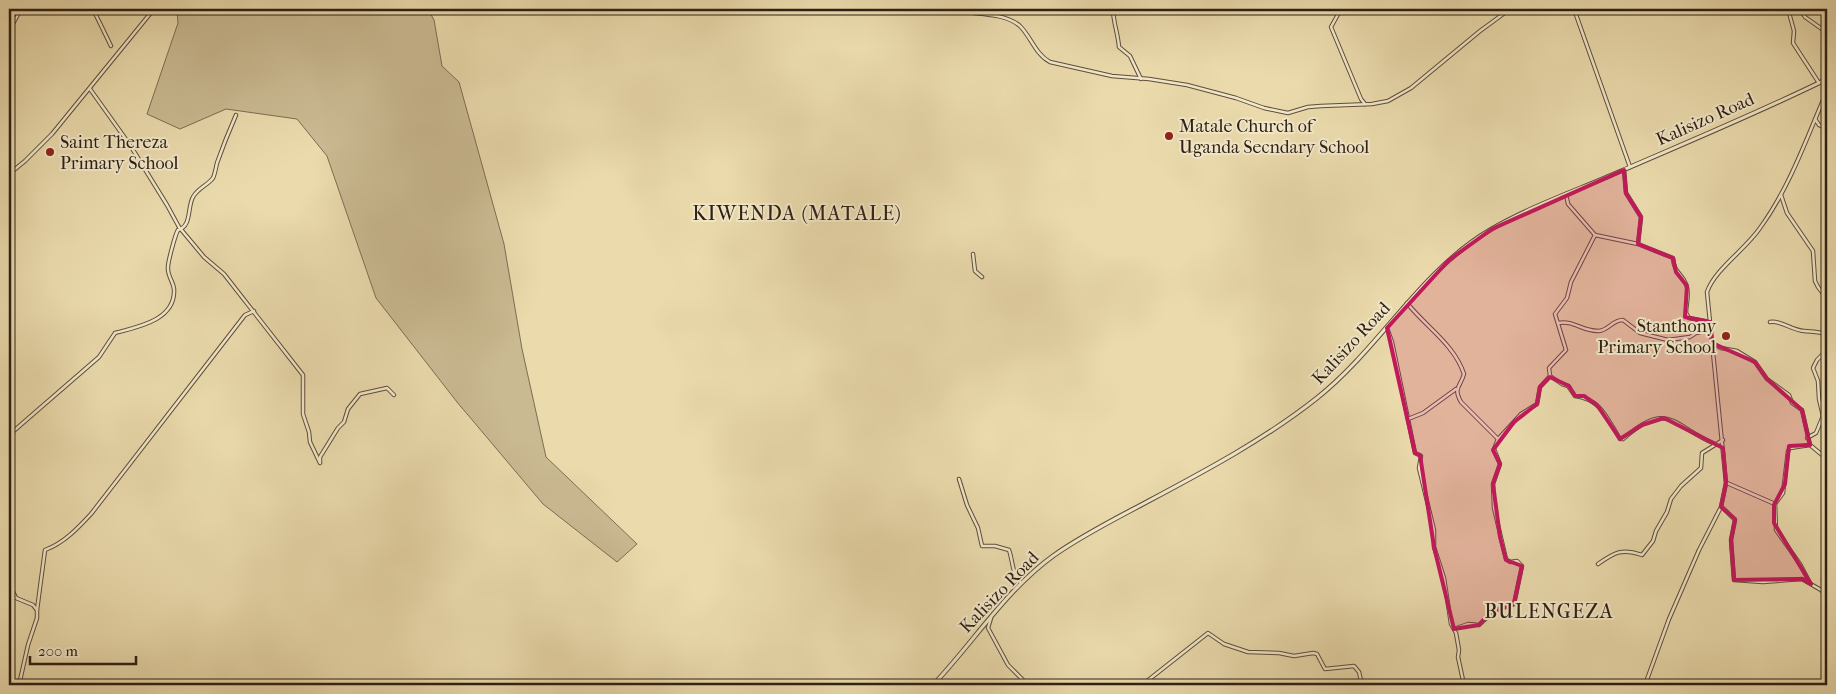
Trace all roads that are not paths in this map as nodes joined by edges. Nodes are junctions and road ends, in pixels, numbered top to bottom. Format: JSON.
{"nodes":[{"id":1,"x":21,"y":9,"type":"edge"},
{"id":2,"x":93,"y":9,"type":"edge"},
{"id":3,"x":154,"y":9,"type":"edge"},
{"id":4,"x":948,"y":9,"type":"edge"},
{"id":5,"x":1113,"y":9,"type":"edge"},
{"id":6,"x":1341,"y":9,"type":"edge"},
{"id":7,"x":1510,"y":9,"type":"edge"},
{"id":8,"x":1574,"y":9,"type":"edge"},
{"id":9,"x":1788,"y":9,"type":"edge"},
{"id":10,"x":1800,"y":9,"type":"edge"},
{"id":11,"x":9,"y":32,"type":"edge"},
{"id":12,"x":1827,"y":35,"type":"edge"},
{"id":13,"x":111,"y":46,"type":"dead end"},
{"id":14,"x":1827,"y":78,"type":"edge"},
{"id":15,"x":1141,"y":79,"type":"junction"},
{"id":16,"x":1819,"y":83,"type":"junction"},
{"id":17,"x":90,"y":89,"type":"junction"},
{"id":18,"x":1827,"y":91,"type":"edge"},
{"id":19,"x":1366,"y":104,"type":"junction"},
{"id":20,"x":236,"y":115,"type":"dead end"},
{"id":21,"x":1815,"y":119,"type":"junction"},
{"id":22,"x":1827,"y":129,"type":"edge"},
{"id":23,"x":1630,"y":167,"type":"junction"},
{"id":24,"x":1624,"y":170,"type":"junction"},
{"id":25,"x":9,"y":174,"type":"edge"},
{"id":26,"x":1566,"y":194,"type":"junction"},
{"id":27,"x":1780,"y":195,"type":"junction"},
{"id":28,"x":182,"y":229,"type":"junction"},
{"id":29,"x":1595,"y":235,"type":"junction"},
{"id":30,"x":1638,"y":244,"type":"junction"},
{"id":31,"x":973,"y":254,"type":"dead end"},
{"id":32,"x":982,"y":277,"type":"dead end"},
{"id":33,"x":1827,"y":299,"type":"edge"},
{"id":34,"x":1407,"y":303,"type":"junction"},
{"id":35,"x":254,"y":311,"type":"junction"},
{"id":36,"x":1710,"y":322,"type":"junction"},
{"id":37,"x":1770,"y":322,"type":"dead end"},
{"id":38,"x":1558,"y":323,"type":"junction"},
{"id":39,"x":1386,"y":328,"type":"junction"},
{"id":40,"x":1711,"y":329,"type":"junction"},
{"id":41,"x":1827,"y":335,"type":"edge"},
{"id":42,"x":1827,"y":341,"type":"edge"},
{"id":43,"x":1712,"y":344,"type":"junction"},
{"id":44,"x":1826,"y":352,"type":"edge"},
{"id":45,"x":1550,"y":376,"type":"junction"},
{"id":46,"x":1456,"y":389,"type":"junction"},
{"id":47,"x":394,"y":395,"type":"dead end"},
{"id":48,"x":1408,"y":419,"type":"junction"},
{"id":49,"x":9,"y":435,"type":"edge"},
{"id":50,"x":1807,"y":438,"type":"junction"},
{"id":51,"x":1498,"y":439,"type":"junction"},
{"id":52,"x":1722,"y":440,"type":"junction"},
{"id":53,"x":1715,"y":444,"type":"junction"},
{"id":54,"x":1810,"y":445,"type":"junction"},
{"id":55,"x":1827,"y":459,"type":"edge"},
{"id":56,"x":959,"y":479,"type":"dead end"},
{"id":57,"x":1726,"y":483,"type":"junction"},
{"id":58,"x":1775,"y":504,"type":"junction"},
{"id":59,"x":1721,"y":507,"type":"junction"},
{"id":60,"x":1827,"y":553,"type":"edge"},
{"id":61,"x":1598,"y":564,"type":"dead end"},
{"id":62,"x":9,"y":583,"type":"edge"},
{"id":63,"x":1021,"y":583,"type":"junction"},
{"id":64,"x":1811,"y":584,"type":"junction"},
{"id":65,"x":1826,"y":595,"type":"edge"},
{"id":66,"x":37,"y":610,"type":"junction"},
{"id":67,"x":992,"y":616,"type":"junction"},
{"id":68,"x":1454,"y":629,"type":"junction"},
{"id":69,"x":19,"y":685,"type":"edge"},
{"id":70,"x":933,"y":685,"type":"edge"},
{"id":71,"x":1028,"y":685,"type":"edge"},
{"id":72,"x":1142,"y":685,"type":"edge"},
{"id":73,"x":1362,"y":685,"type":"edge"},
{"id":74,"x":1464,"y":685,"type":"edge"},
{"id":75,"x":1645,"y":685,"type":"edge"}],
"edges":[{"from":1,"to":11,"type":"street"},
{"from":2,"to":13,"type":"street"},
{"from":3,"to":17,"type":"street"},
{"from":4,"to":15,"type":"street"},
{"from":5,"to":15,"type":"street"},
{"from":6,"to":19,"type":"street"},
{"from":7,"to":19,"type":"street"},
{"from":8,"to":23,"type":"street"},
{"from":9,"to":16,"type":"street"},
{"from":10,"to":12,"type":"street"},
{"from":14,"to":16,"type":"street","name":"Kalisizo Road"},
{"from":15,"to":19,"type":"street"},
{"from":16,"to":23,"type":"street","name":"Kalisizo Road"},
{"from":17,"to":25,"type":"street"},
{"from":17,"to":28,"type":"street"},
{"from":18,"to":21,"type":"street"},
{"from":20,"to":28,"type":"street"},
{"from":21,"to":22,"type":"street"},
{"from":21,"to":27,"type":"street"},
{"from":23,"to":24,"type":"street","name":"Kalisizo Road"},
{"from":24,"to":26,"type":"street","name":"Kalisizo Road"},
{"from":24,"to":30,"type":"street"},
{"from":26,"to":29,"type":"street"},
{"from":26,"to":34,"type":"street","name":"Kalisizo Road"},
{"from":27,"to":33,"type":"street"},
{"from":27,"to":36,"type":"street"},
{"from":28,"to":35,"type":"street"},
{"from":28,"to":49,"type":"street"},
{"from":29,"to":30,"type":"street"},
{"from":29,"to":38,"type":"street"},
{"from":30,"to":36,"type":"street"},
{"from":31,"to":32,"type":"street"},
{"from":34,"to":39,"type":"street","name":"Kalisizo Road"},
{"from":34,"to":46,"type":"street"},
{"from":35,"to":47,"type":"street"},
{"from":35,"to":66,"type":"street"},
{"from":36,"to":40,"type":"street"},
{"from":37,"to":41,"type":"street"},
{"from":38,"to":40,"type":"street"},
{"from":38,"to":45,"type":"street"},
{"from":39,"to":48,"type":"street"},
{"from":39,"to":63,"type":"street","name":"Kalisizo Road"},
{"from":40,"to":43,"type":"street"},
{"from":42,"to":44,"type":"street"},
{"from":43,"to":50,"type":"street"},
{"from":43,"to":52,"type":"street"},
{"from":44,"to":50,"type":"street"},
{"from":45,"to":51,"type":"street"},
{"from":45,"to":53,"type":"street"},
{"from":46,"to":48,"type":"street"},
{"from":46,"to":51,"type":"street"},
{"from":48,"to":68,"type":"street"},
{"from":50,"to":54,"type":"street"},
{"from":51,"to":68,"type":"street"},
{"from":52,"to":53,"type":"street"},
{"from":52,"to":57,"type":"street"},
{"from":53,"to":61,"type":"street"},
{"from":54,"to":55,"type":"street"},
{"from":54,"to":58,"type":"street"},
{"from":56,"to":63,"type":"street"},
{"from":57,"to":58,"type":"street"},
{"from":57,"to":59,"type":"street"},
{"from":58,"to":64,"type":"street"},
{"from":59,"to":64,"type":"street"},
{"from":59,"to":75,"type":"street"},
{"from":60,"to":65,"type":"street"},
{"from":62,"to":66,"type":"street"},
{"from":63,"to":67,"type":"street","name":"Kalisizo Road"},
{"from":64,"to":65,"type":"street"},
{"from":66,"to":69,"type":"street"},
{"from":67,"to":70,"type":"street","name":"Kalisizo Road"},
{"from":67,"to":71,"type":"street"},
{"from":68,"to":74,"type":"street"},
{"from":72,"to":73,"type":"street"}]}
